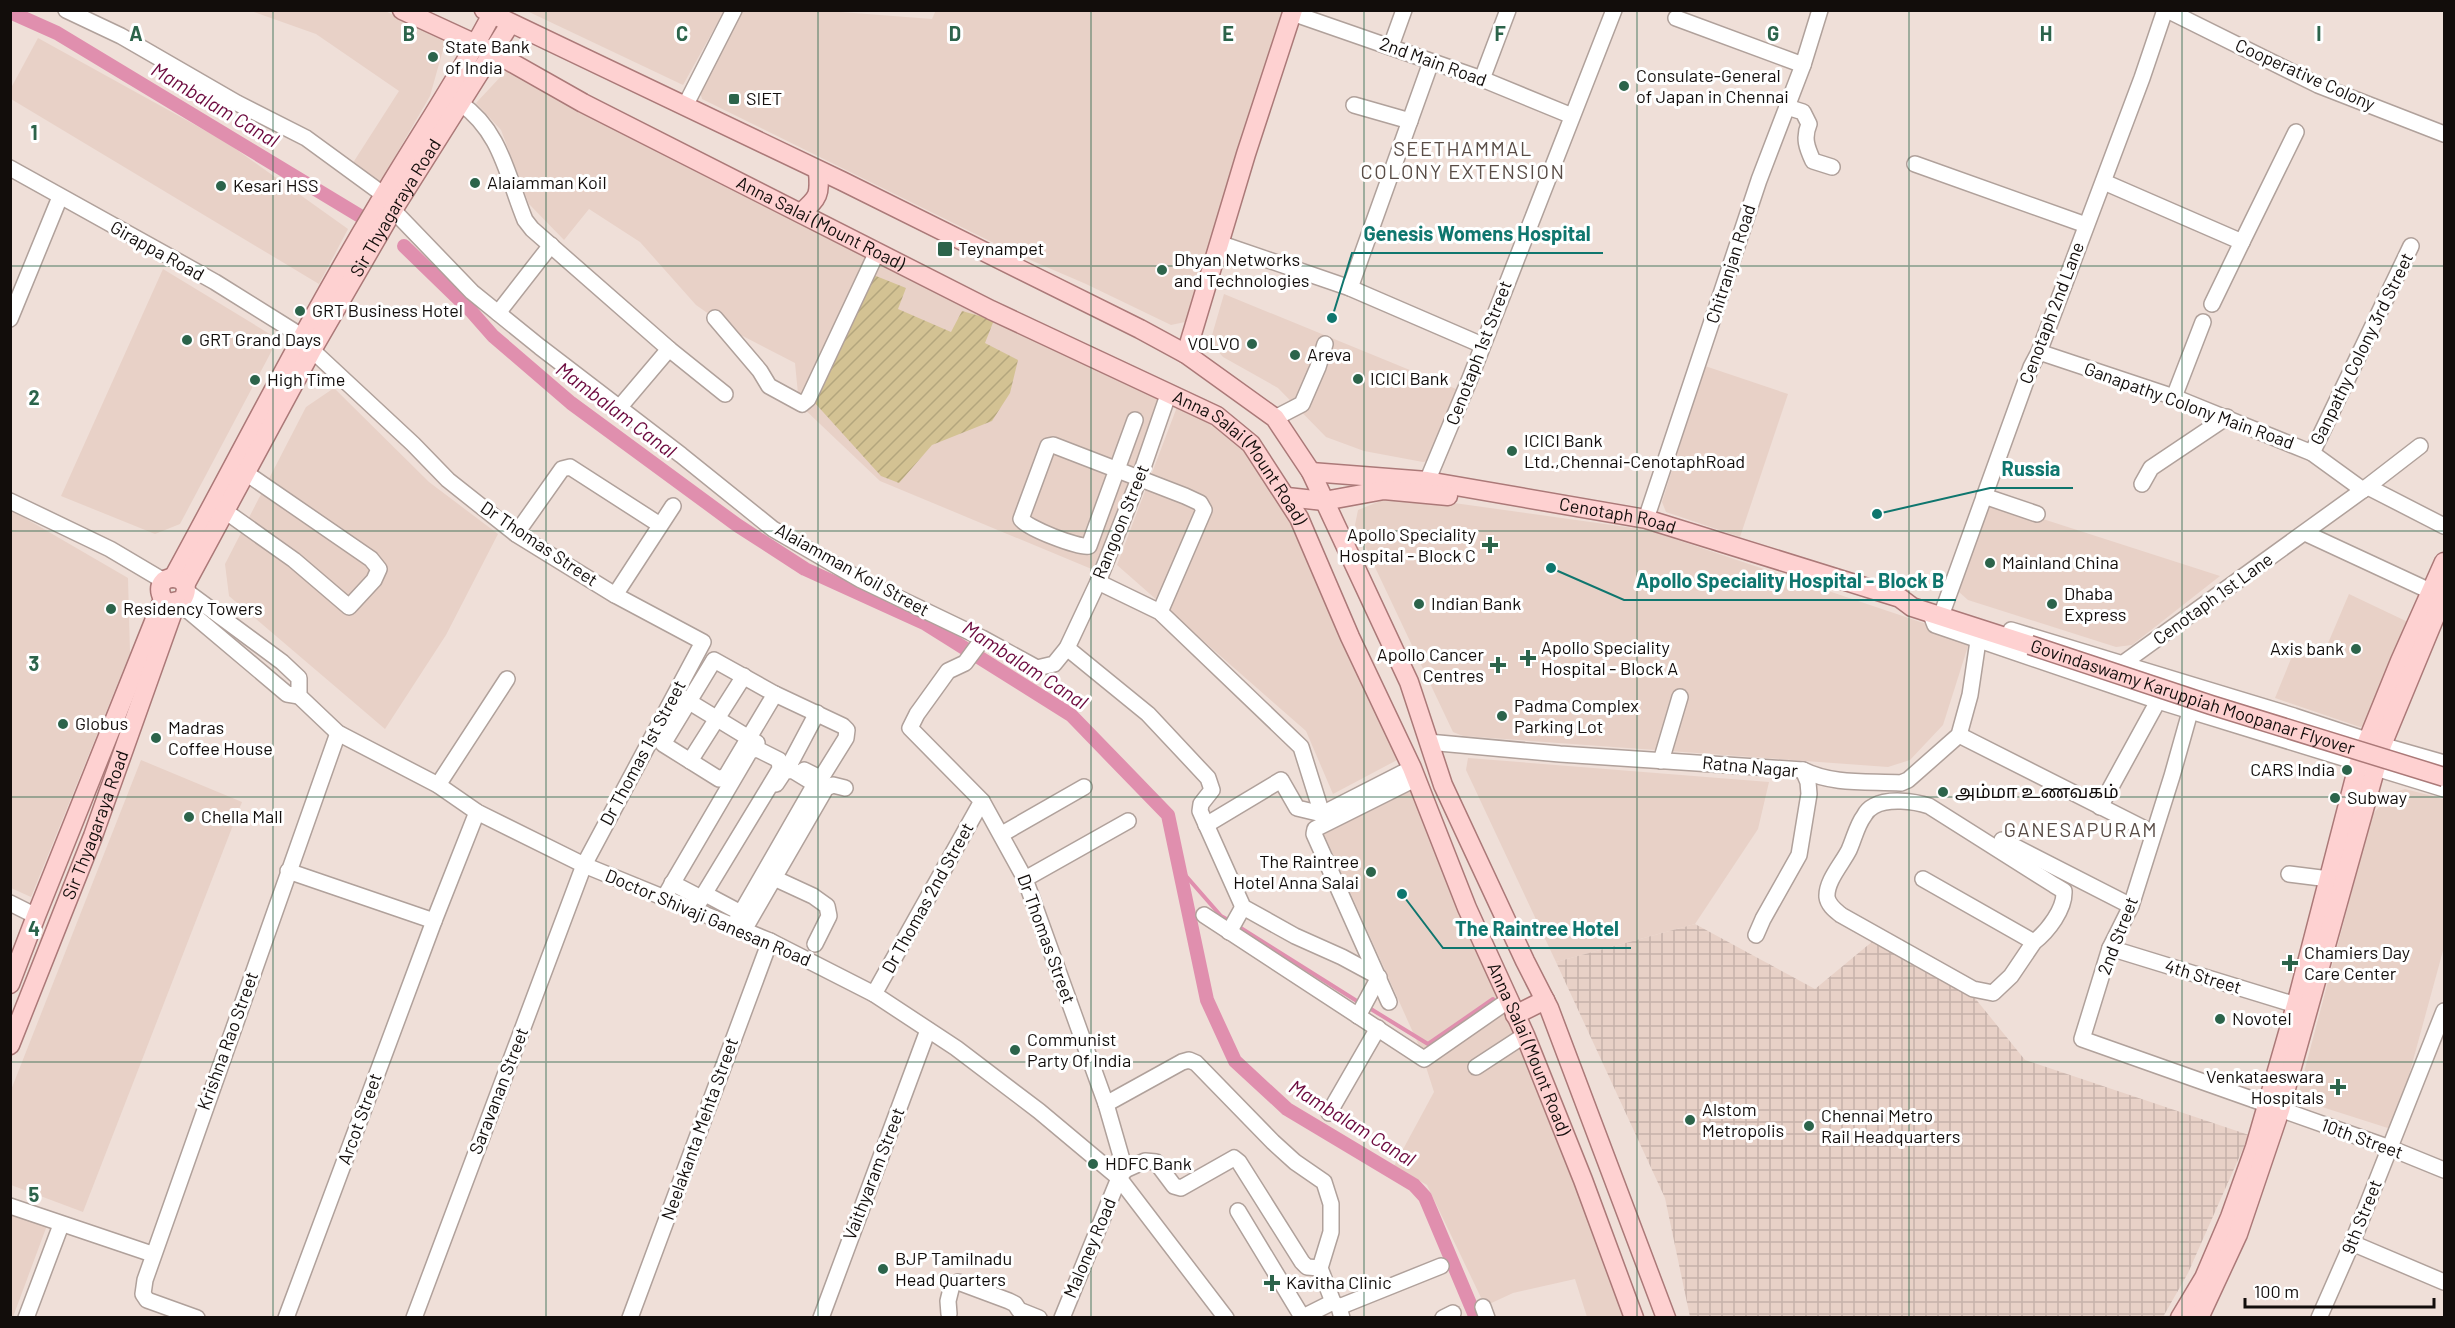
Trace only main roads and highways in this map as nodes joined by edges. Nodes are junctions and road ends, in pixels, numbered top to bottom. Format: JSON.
{"nodes":[{"id":1,"x":402,"y":10,"type":"edge"},
{"id":2,"x":488,"y":12,"type":"edge"},
{"id":3,"x":1292,"y":12,"type":"edge"},
{"id":4,"x":510,"y":24,"type":"junction"},
{"id":5,"x":476,"y":45,"type":"junction"},
{"id":6,"x":493,"y":52,"type":"junction"},
{"id":7,"x":818,"y":171,"type":"junction"},
{"id":8,"x":842,"y":181,"type":"junction"},
{"id":9,"x":389,"y":202,"type":"junction"},
{"id":10,"x":801,"y":213,"type":"junction"},
{"id":11,"x":819,"y":222,"type":"junction"},
{"id":12,"x":308,"y":343,"type":"junction"},
{"id":13,"x":1186,"y":354,"type":"junction"},
{"id":14,"x":1311,"y":472,"type":"junction"},
{"id":15,"x":1425,"y":487,"type":"junction"},
{"id":16,"x":1287,"y":497,"type":"junction"},
{"id":17,"x":1324,"y":501,"type":"junction"},
{"id":18,"x":2445,"y":562,"type":"edge"},
{"id":19,"x":175,"y":591,"type":"junction"},
{"id":20,"x":2437,"y":593,"type":"edge"},
{"id":21,"x":1928,"y":612,"type":"junction"},
{"id":22,"x":2367,"y":765,"type":"junction"},
{"id":23,"x":2445,"y":777,"type":"edge"},
{"id":24,"x":10,"y":984,"type":"edge"},
{"id":25,"x":1545,"y":1000,"type":"junction"},
{"id":26,"x":1512,"y":1008,"type":"junction"},
{"id":27,"x":10,"y":1045,"type":"edge"},
{"id":28,"x":2273,"y":1107,"type":"junction"},
{"id":29,"x":1634,"y":1317,"type":"edge"},
{"id":30,"x":1666,"y":1317,"type":"edge"},
{"id":31,"x":2180,"y":1317,"type":"edge"},
{"id":32,"x":2199,"y":1317,"type":"edge"}],
"edges":[{"from":1,"to":5,"type":"main road","name":"Anna Salai (Mount Road)"},
{"from":2,"to":4,"type":"main road","name":"Anna Salai (Mount Road)"},
{"from":2,"to":5,"type":"main road","name":"Sir Thyagaraya Road"},
{"from":3,"to":13,"type":"main road"},
{"from":4,"to":6,"type":"main road","name":"Sir Thyagaraya Road"},
{"from":4,"to":7,"type":"main road","name":"Anna Salai (Mount Road)"},
{"from":5,"to":6,"type":"main road","name":"Anna Salai (Mount Road)"},
{"from":5,"to":9,"type":"main road","name":"Sir Thyagaraya Road"},
{"from":6,"to":9,"type":"main road","name":"Sir Thyagaraya Road"},
{"from":6,"to":10,"type":"main road","name":"Anna Salai (Mount Road)"},
{"from":7,"to":8,"type":"main road","name":"Anna Salai (Mount Road)"},
{"from":7,"to":10,"type":"main road"},
{"from":8,"to":11,"type":"main road"},
{"from":8,"to":13,"type":"main road","name":"Anna Salai (Mount Road)"},
{"from":9,"to":12,"type":"main road","name":"Sir Thyagaraya Road"},
{"from":10,"to":11,"type":"main road","name":"Anna Salai (Mount Road)"},
{"from":11,"to":16,"type":"main road","name":"Anna Salai (Mount Road)"},
{"from":12,"to":19,"type":"main road","name":"Sir Thyagaraya Road"},
{"from":12,"to":19,"type":"main road","name":"Sir Thyagaraya Road"},
{"from":13,"to":14,"type":"main road","name":"Anna Salai (Mount Road)"},
{"from":14,"to":15,"type":"main road","name":"Cenotaph Road"},
{"from":14,"to":17,"type":"main road","name":"Anna Salai (Mount Road)"},
{"from":15,"to":17,"type":"main road","name":"Cenotaph Road"},
{"from":15,"to":21,"type":"main road","name":"Cenotaph Road"},
{"from":15,"to":21,"type":"main road","name":"Cenotaph Road"},
{"from":16,"to":17,"type":"main road","name":"Cenotaph Road"},
{"from":16,"to":26,"type":"main road","name":"Anna Salai (Mount Road)"},
{"from":17,"to":25,"type":"main road","name":"Anna Salai (Mount Road)"},
{"from":18,"to":20,"type":"main road"},
{"from":19,"to":24,"type":"main road","name":"Sir Thyagaraya Road"},
{"from":19,"to":27,"type":"main road","name":"Sir Thyagaraya Road"},
{"from":20,"to":22,"type":"main road"},
{"from":21,"to":23,"type":"main road","name":"Govindaswamy Karuppiah Moopanar Flyover","bridge":true},
{"from":22,"to":28,"type":"main road"},
{"from":22,"to":28,"type":"main road"},
{"from":25,"to":26,"type":"main road"},
{"from":25,"to":30,"type":"main road","name":"Anna Salai (Mount Road)"},
{"from":26,"to":29,"type":"main road","name":"Anna Salai (Mount Road)"},
{"from":28,"to":31,"type":"main road"},
{"from":28,"to":32,"type":"main road"}]}
